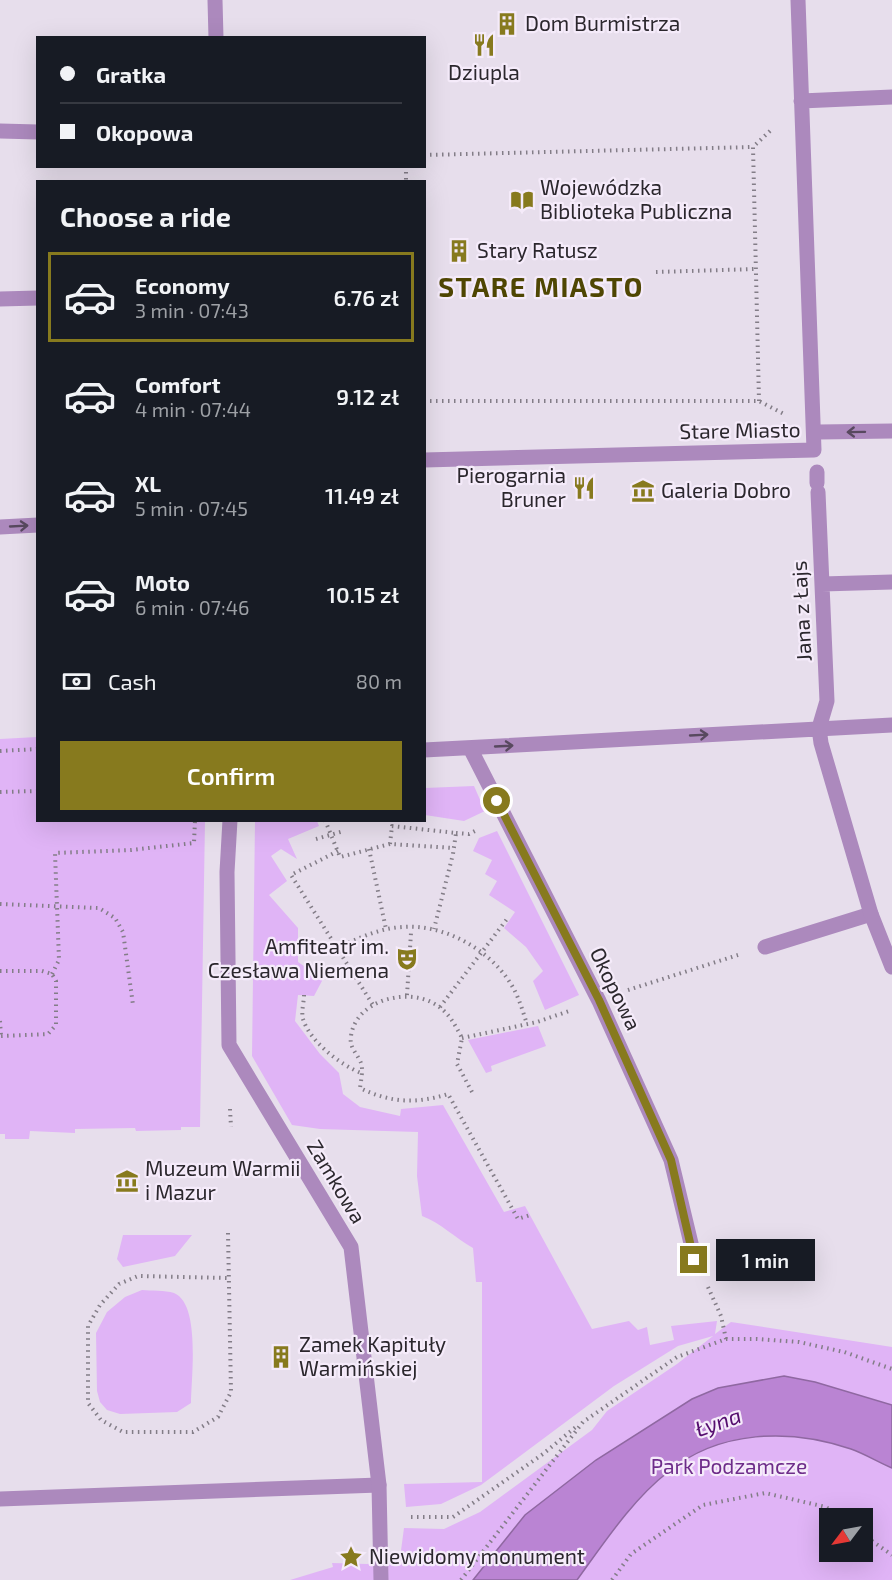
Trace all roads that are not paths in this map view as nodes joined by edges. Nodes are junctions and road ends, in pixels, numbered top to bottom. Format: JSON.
{"nodes":[{"id":1,"x":215,"y":0,"type":"edge"},
{"id":2,"x":798,"y":0,"type":"edge"},
{"id":3,"x":216,"y":36,"type":"edge"},
{"id":4,"x":892,"y":97,"type":"edge"},
{"id":5,"x":801,"y":100,"type":"junction"},
{"id":6,"x":0,"y":131,"type":"edge"},
{"id":7,"x":36,"y":132,"type":"edge"},
{"id":8,"x":0,"y":298,"type":"edge"},
{"id":9,"x":36,"y":298,"type":"edge"},
{"id":10,"x":816,"y":431,"type":"junction"},
{"id":11,"x":892,"y":431,"type":"edge"},
{"id":12,"x":426,"y":460,"type":"edge"},
{"id":13,"x":817,"y":482,"type":"dead end"},
{"id":14,"x":36,"y":525,"type":"edge"},
{"id":15,"x":0,"y":527,"type":"edge"},
{"id":16,"x":892,"y":582,"type":"edge"},
{"id":17,"x":822,"y":584,"type":"junction"},
{"id":18,"x":892,"y":725,"type":"edge"},
{"id":19,"x":819,"y":728,"type":"junction"},
{"id":20,"x":470,"y":748,"type":"junction"},
{"id":21,"x":426,"y":750,"type":"edge"},
{"id":22,"x":230,"y":822,"type":"edge"},
{"id":23,"x":871,"y":914,"type":"junction"},
{"id":24,"x":765,"y":947,"type":"dead end"},
{"id":25,"x":892,"y":967,"type":"edge"},
{"id":26,"x":694,"y":1260,"type":"road end"},
{"id":27,"x":379,"y":1485,"type":"junction"},
{"id":28,"x":0,"y":1499,"type":"edge"},
{"id":29,"x":380,"y":1575,"type":"edge"}],
"edges":[{"from":1,"to":3,"type":"street"},
{"from":2,"to":5,"type":"street","name":"Stare Miasto"},
{"from":4,"to":5,"type":"street"},
{"from":5,"to":10,"type":"street","name":"Stare Miasto"},
{"from":6,"to":7,"type":"street"},
{"from":8,"to":9,"type":"street"},
{"from":11,"to":10,"type":"street","one_way":true},
{"from":10,"to":12,"type":"street","name":"Stare Miasto"},
{"from":13,"to":17,"type":"street","name":"Jana z Łajs"},
{"from":15,"to":14,"type":"street","one_way":true},
{"from":16,"to":17,"type":"street"},
{"from":17,"to":19,"type":"street","name":"Jana z Łajs"},
{"from":18,"to":19,"type":"street"},
{"from":20,"to":19,"type":"street","one_way":true},
{"from":19,"to":23,"type":"street"},
{"from":20,"to":21,"type":"street"},
{"from":20,"to":26,"type":"street","name":"Okopowa"},
{"from":22,"to":27,"type":"street","name":"Zamkowa"},
{"from":23,"to":24,"type":"street"},
{"from":23,"to":25,"type":"street"},
{"from":27,"to":28,"type":"street"},
{"from":27,"to":29,"type":"street","name":"Zamkowa"}]}
